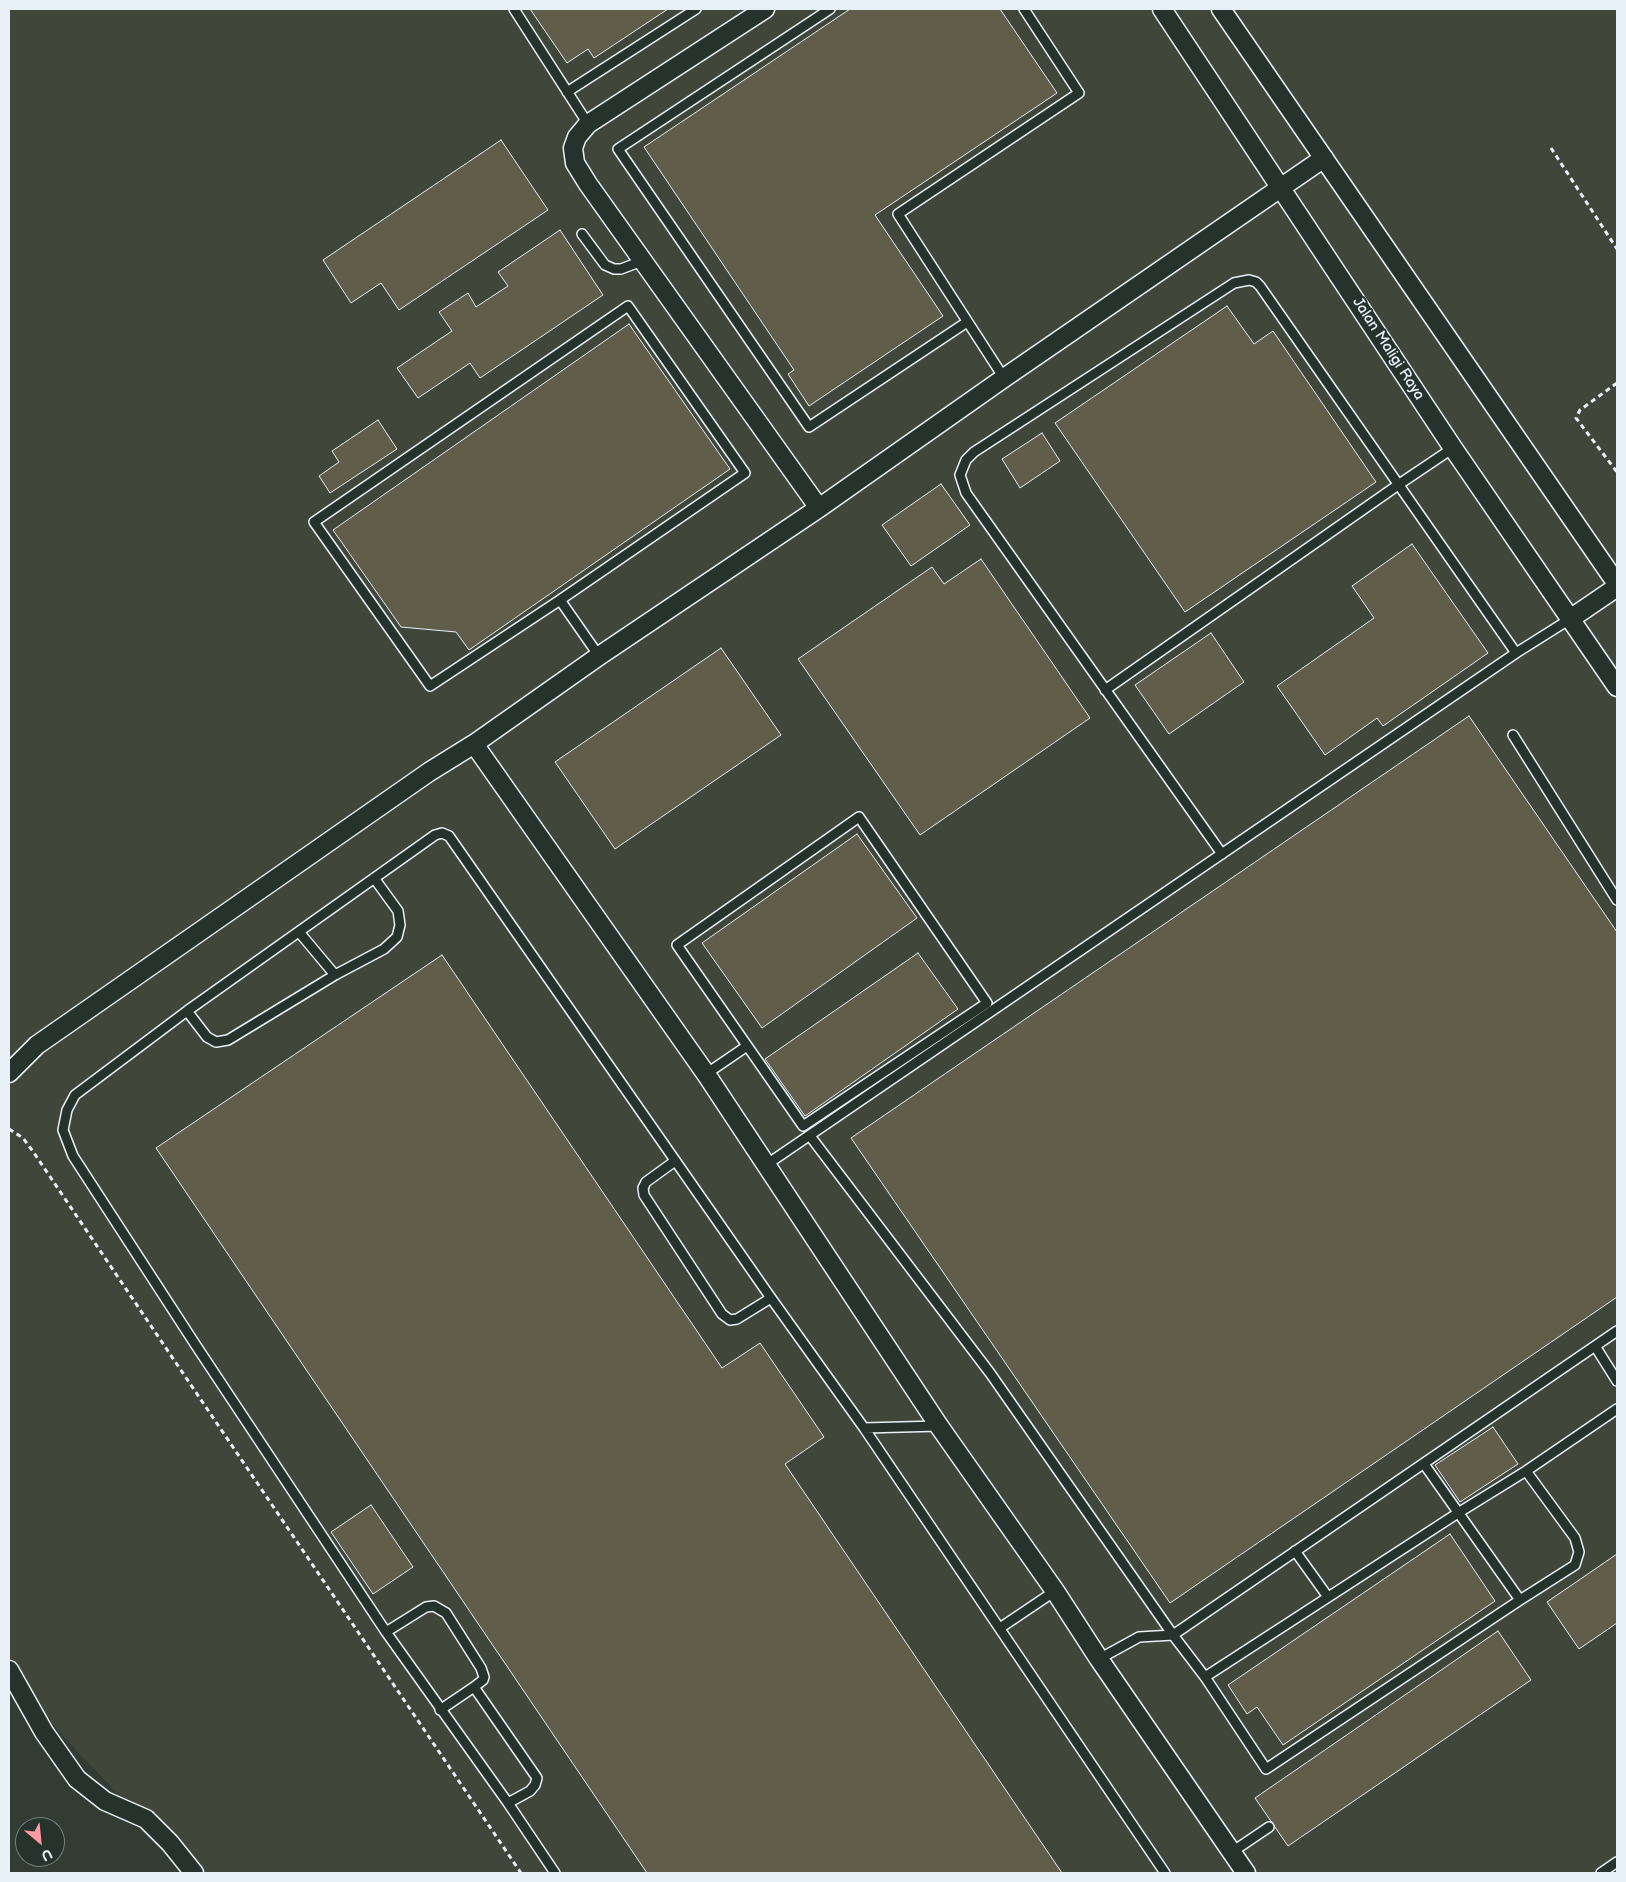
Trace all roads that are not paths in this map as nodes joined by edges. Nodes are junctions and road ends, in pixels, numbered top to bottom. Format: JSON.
{"nodes":[{"id":1,"x":514,"y":9,"type":"edge"},
{"id":2,"x":696,"y":9,"type":"edge"},
{"id":3,"x":765,"y":9,"type":"edge"},
{"id":4,"x":830,"y":9,"type":"edge"},
{"id":5,"x":1024,"y":9,"type":"edge"},
{"id":6,"x":1162,"y":9,"type":"edge"},
{"id":7,"x":1221,"y":9,"type":"edge"},
{"id":8,"x":567,"y":92,"type":"junction"},
{"id":9,"x":588,"y":124,"type":"junction"},
{"id":10,"x":1324,"y":158,"type":"junction"},
{"id":11,"x":1281,"y":187,"type":"junction"},
{"id":12,"x":582,"y":234,"type":"dead end"},
{"id":13,"x":642,"y":261,"type":"junction"},
{"id":14,"x":967,"y":322,"type":"junction"},
{"id":15,"x":1004,"y":378,"type":"junction"},
{"id":16,"x":1454,"y":448,"type":"junction"},
{"id":17,"x":1398,"y":485,"type":"junction"},
{"id":18,"x":819,"y":508,"type":"junction"},
{"id":19,"x":1617,"y":586,"type":"edge"},
{"id":20,"x":560,"y":600,"type":"junction"},
{"id":21,"x":1570,"y":619,"type":"junction"},
{"id":22,"x":1516,"y":653,"type":"junction"},
{"id":23,"x":599,"y":656,"type":"junction"},
{"id":24,"x":1617,"y":687,"type":"edge"},
{"id":25,"x":1105,"y":690,"type":"junction"},
{"id":26,"x":1513,"y":735,"type":"dead end"},
{"id":27,"x":474,"y":744,"type":"junction"},
{"id":28,"x":1222,"y":854,"type":"junction"},
{"id":29,"x":374,"y":878,"type":"junction"},
{"id":30,"x":1617,"y":900,"type":"edge"},
{"id":31,"x":299,"y":932,"type":"junction"},
{"id":32,"x":335,"y":975,"type":"junction"},
{"id":33,"x":187,"y":1011,"type":"junction"},
{"id":34,"x":747,"y":1046,"type":"junction"},
{"id":35,"x":9,"y":1073,"type":"edge"},
{"id":36,"x":706,"y":1074,"type":"junction"},
{"id":37,"x":810,"y":1136,"type":"junction"},
{"id":38,"x":675,"y":1161,"type":"junction"},
{"id":39,"x":766,"y":1165,"type":"junction"},
{"id":40,"x":771,"y":1298,"type":"junction"},
{"id":41,"x":1617,"y":1331,"type":"edge"},
{"id":42,"x":1595,"y":1346,"type":"junction"},
{"id":43,"x":1617,"y":1381,"type":"edge"},
{"id":44,"x":1617,"y":1410,"type":"edge"},
{"id":45,"x":939,"y":1426,"type":"junction"},
{"id":46,"x":864,"y":1428,"type":"junction"},
{"id":47,"x":1424,"y":1464,"type":"junction"},
{"id":48,"x":1526,"y":1471,"type":"junction"},
{"id":49,"x":1458,"y":1513,"type":"junction"},
{"id":50,"x":1295,"y":1551,"type":"junction"},
{"id":51,"x":1055,"y":1591,"type":"junction"},
{"id":52,"x":1328,"y":1597,"type":"junction"},
{"id":53,"x":1520,"y":1600,"type":"junction"},
{"id":54,"x":1000,"y":1628,"type":"junction"},
{"id":55,"x":386,"y":1632,"type":"junction"},
{"id":56,"x":1173,"y":1635,"type":"junction"},
{"id":57,"x":1099,"y":1659,"type":"junction"},
{"id":58,"x":9,"y":1670,"type":"edge"},
{"id":59,"x":1205,"y":1677,"type":"junction"},
{"id":60,"x":474,"y":1687,"type":"junction"},
{"id":61,"x":440,"y":1710,"type":"junction"},
{"id":62,"x":508,"y":1803,"type":"junction"},
{"id":63,"x":1269,"y":1827,"type":"dead end"},
{"id":64,"x":1232,"y":1852,"type":"junction"},
{"id":65,"x":1617,"y":1862,"type":"edge"},
{"id":66,"x":194,"y":1873,"type":"edge"},
{"id":67,"x":555,"y":1873,"type":"edge"},
{"id":68,"x":1165,"y":1873,"type":"edge"},
{"id":69,"x":1246,"y":1873,"type":"edge"},
{"id":70,"x":1601,"y":1873,"type":"edge"}],
"edges":[{"from":1,"to":8,"type":"lane"},
{"from":2,"to":8,"type":"lane"},
{"from":3,"to":9,"type":"street"},
{"from":4,"to":14,"type":"lane"},
{"from":5,"to":14,"type":"lane"},
{"from":6,"to":11,"type":"street","name":"Jalan Maligi Raya"},
{"from":7,"to":10,"type":"street"},
{"from":8,"to":9,"type":"lane"},
{"from":9,"to":13,"type":"street"},
{"from":10,"to":11,"type":"street"},
{"from":10,"to":19,"type":"street"},
{"from":11,"to":15,"type":"street"},
{"from":11,"to":16,"type":"street","name":"Jalan Maligi Raya"},
{"from":12,"to":13,"type":"lane"},
{"from":13,"to":18,"type":"street"},
{"from":14,"to":15,"type":"lane"},
{"from":15,"to":18,"type":"street"},
{"from":16,"to":17,"type":"lane"},
{"from":16,"to":21,"type":"street","name":"Jalan Maligi Raya"},
{"from":17,"to":22,"type":"lane"},
{"from":17,"to":25,"type":"lane"},
{"from":17,"to":25,"type":"lane"},
{"from":18,"to":23,"type":"street"},
{"from":19,"to":21,"type":"street"},
{"from":20,"to":20,"type":"lane"},
{"from":20,"to":23,"type":"lane"},
{"from":21,"to":22,"type":"lane"},
{"from":21,"to":24,"type":"street","name":"Jalan Maligi Raya"},
{"from":22,"to":28,"type":"lane"},
{"from":23,"to":27,"type":"street"},
{"from":25,"to":28,"type":"lane"},
{"from":26,"to":30,"type":"lane"},
{"from":27,"to":35,"type":"street"},
{"from":27,"to":36,"type":"street"},
{"from":28,"to":37,"type":"lane"},
{"from":29,"to":31,"type":"lane"},
{"from":29,"to":32,"type":"lane"},
{"from":29,"to":38,"type":"lane"},
{"from":31,"to":32,"type":"lane"},
{"from":31,"to":33,"type":"lane"},
{"from":32,"to":33,"type":"lane"},
{"from":33,"to":55,"type":"lane"},
{"from":34,"to":34,"type":"lane"},
{"from":34,"to":36,"type":"lane"},
{"from":36,"to":39,"type":"street"},
{"from":37,"to":39,"type":"lane"},
{"from":37,"to":56,"type":"lane"},
{"from":38,"to":40,"type":"lane"},
{"from":38,"to":40,"type":"lane"},
{"from":39,"to":45,"type":"street"},
{"from":40,"to":46,"type":"lane"},
{"from":41,"to":42,"type":"lane"},
{"from":42,"to":43,"type":"lane"},
{"from":42,"to":47,"type":"lane"},
{"from":44,"to":48,"type":"lane"},
{"from":45,"to":46,"type":"lane"},
{"from":45,"to":51,"type":"street"},
{"from":46,"to":54,"type":"lane"},
{"from":47,"to":49,"type":"lane"},
{"from":47,"to":50,"type":"lane"},
{"from":48,"to":49,"type":"lane"},
{"from":48,"to":53,"type":"lane"},
{"from":49,"to":52,"type":"lane"},
{"from":49,"to":53,"type":"lane"},
{"from":50,"to":52,"type":"lane"},
{"from":50,"to":56,"type":"lane"},
{"from":51,"to":54,"type":"lane"},
{"from":51,"to":57,"type":"street"},
{"from":52,"to":59,"type":"lane"},
{"from":53,"to":59,"type":"lane"},
{"from":54,"to":68,"type":"lane"},
{"from":55,"to":60,"type":"lane"},
{"from":55,"to":61,"type":"lane"},
{"from":56,"to":57,"type":"lane"},
{"from":56,"to":59,"type":"lane"},
{"from":57,"to":64,"type":"street"},
{"from":58,"to":66,"type":"street"},
{"from":60,"to":61,"type":"lane"},
{"from":60,"to":62,"type":"lane"},
{"from":61,"to":62,"type":"lane"},
{"from":62,"to":67,"type":"lane"},
{"from":63,"to":64,"type":"lane"},
{"from":64,"to":69,"type":"street"},
{"from":65,"to":70,"type":"lane"}]}
